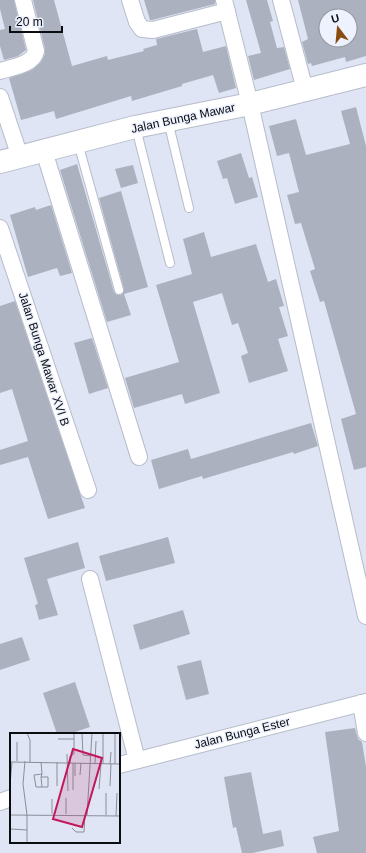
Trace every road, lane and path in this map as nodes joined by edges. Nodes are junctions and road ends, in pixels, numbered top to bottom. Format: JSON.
{"nodes":[{"id":1,"x":23,"y":0,"type":"edge"},
{"id":2,"x":130,"y":0,"type":"edge"},
{"id":3,"x":281,"y":0,"type":"edge"},
{"id":4,"x":226,"y":6,"type":"edge"},
{"id":5,"x":0,"y":71,"type":"edge"},
{"id":6,"x":366,"y":75,"type":"edge"},
{"id":7,"x":305,"y":90,"type":"junction"},
{"id":8,"x":0,"y":97,"type":"edge"},
{"id":9,"x":250,"y":104,"type":"junction"},
{"id":10,"x":168,"y":120,"type":"junction"},
{"id":11,"x":135,"y":127,"type":"junction"},
{"id":12,"x":78,"y":143,"type":"junction"},
{"id":13,"x":44,"y":151,"type":"junction"},
{"id":14,"x":10,"y":159,"type":"edge"},
{"id":15,"x":189,"y":208,"type":"dead end"},
{"id":16,"x":0,"y":228,"type":"edge"},
{"id":17,"x":170,"y":263,"type":"dead end"},
{"id":18,"x":120,"y":290,"type":"dead end"},
{"id":19,"x":139,"y":457,"type":"dead end"},
{"id":20,"x":88,"y":490,"type":"dead end"},
{"id":21,"x":90,"y":579,"type":"dead end"},
{"id":22,"x":366,"y":616,"type":"edge"},
{"id":23,"x":363,"y":703,"type":"edge"},
{"id":24,"x":366,"y":733,"type":"edge"},
{"id":25,"x":137,"y":760,"type":"junction"},
{"id":26,"x":120,"y":765,"type":"edge"},
{"id":27,"x":10,"y":798,"type":"edge"},
{"id":28,"x":0,"y":802,"type":"edge"}],
"edges":[{"from":1,"to":5,"type":"street"},
{"from":2,"to":4,"type":"street"},
{"from":3,"to":7,"type":"street"},
{"from":4,"to":9,"type":"street"},
{"from":6,"to":7,"type":"street","name":"Jalan Bunga Mawar"},
{"from":7,"to":9,"type":"street","name":"Jalan Bunga Mawar"},
{"from":8,"to":14,"type":"street"},
{"from":9,"to":10,"type":"street","name":"Jalan Bunga Mawar"},
{"from":9,"to":22,"type":"street"},
{"from":10,"to":11,"type":"street","name":"Jalan Bunga Mawar"},
{"from":10,"to":15,"type":"lane"},
{"from":11,"to":12,"type":"street","name":"Jalan Bunga Mawar"},
{"from":11,"to":17,"type":"lane"},
{"from":12,"to":13,"type":"street","name":"Jalan Bunga Mawar"},
{"from":12,"to":18,"type":"lane"},
{"from":13,"to":14,"type":"street","name":"Jalan Bunga Mawar"},
{"from":13,"to":19,"type":"street"},
{"from":16,"to":20,"type":"street","name":"Jalan Bunga Mawar XVI B"},
{"from":21,"to":25,"type":"street"},
{"from":23,"to":24,"type":"street"},
{"from":23,"to":25,"type":"street","name":"Jalan Bunga Ester"},
{"from":25,"to":26,"type":"street","name":"Jalan Bunga Ester"},
{"from":27,"to":28,"type":"street"}]}
